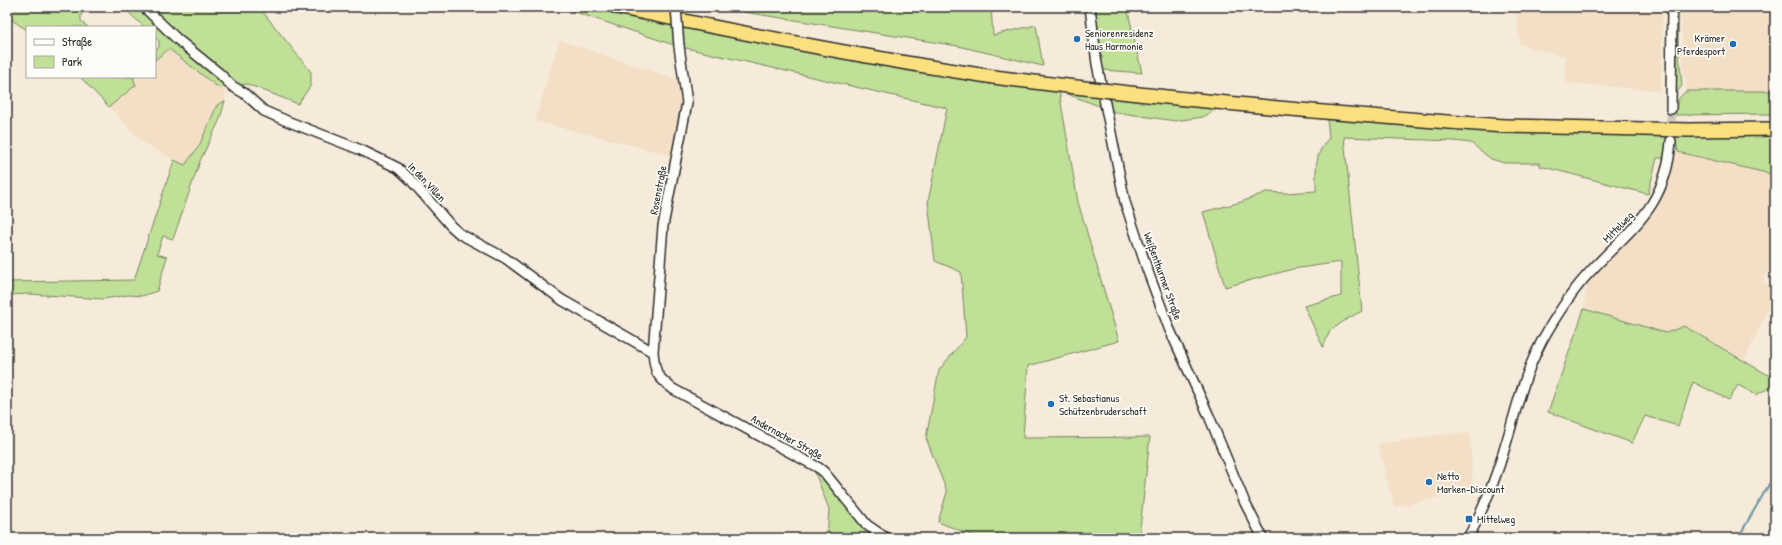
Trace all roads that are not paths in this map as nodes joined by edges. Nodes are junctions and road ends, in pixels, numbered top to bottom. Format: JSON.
{"nodes":[{"id":1,"x":144,"y":7,"type":"edge"},
{"id":2,"x":616,"y":7,"type":"edge"},
{"id":3,"x":660,"y":7,"type":"edge"},
{"id":4,"x":676,"y":7,"type":"edge"},
{"id":5,"x":1090,"y":7,"type":"edge"},
{"id":6,"x":1672,"y":7,"type":"edge"},
{"id":7,"x":995,"y":73,"type":"junction"},
{"id":8,"x":1671,"y":109,"type":"tunnel mouth"},
{"id":9,"x":1775,"y":120,"type":"edge"},
{"id":10,"x":1504,"y":122,"type":"junction"},
{"id":11,"x":1775,"y":129,"type":"edge"},
{"id":12,"x":1670,"y":141,"type":"tunnel mouth"},
{"id":13,"x":653,"y":352,"type":"junction"},
{"id":14,"x":659,"y":379,"type":"joint"},
{"id":15,"x":886,"y":538,"type":"edge"},
{"id":16,"x":1263,"y":538,"type":"edge"},
{"id":17,"x":1468,"y":538,"type":"edge"}],
"edges":[{"from":1,"to":13,"type":"street","name":"In den Villen"},
{"from":2,"to":7,"type":"highway"},
{"from":3,"to":7,"type":"highway"},
{"from":4,"to":13,"type":"street","name":"Rosenstraße","bridge":true},
{"from":5,"to":16,"type":"street","name":"Weißenthurmer Straße"},
{"from":6,"to":8,"type":"street"},
{"from":7,"to":10,"type":"highway","bridge":true},
{"from":9,"to":10,"type":"highway"},
{"from":10,"to":11,"type":"highway"},
{"from":12,"to":17,"type":"street","name":"Mittelweg"},
{"from":13,"to":14,"type":"street","name":"Rosenstraße"},
{"from":14,"to":15,"type":"street","name":"Andernacher Straße"}]}
